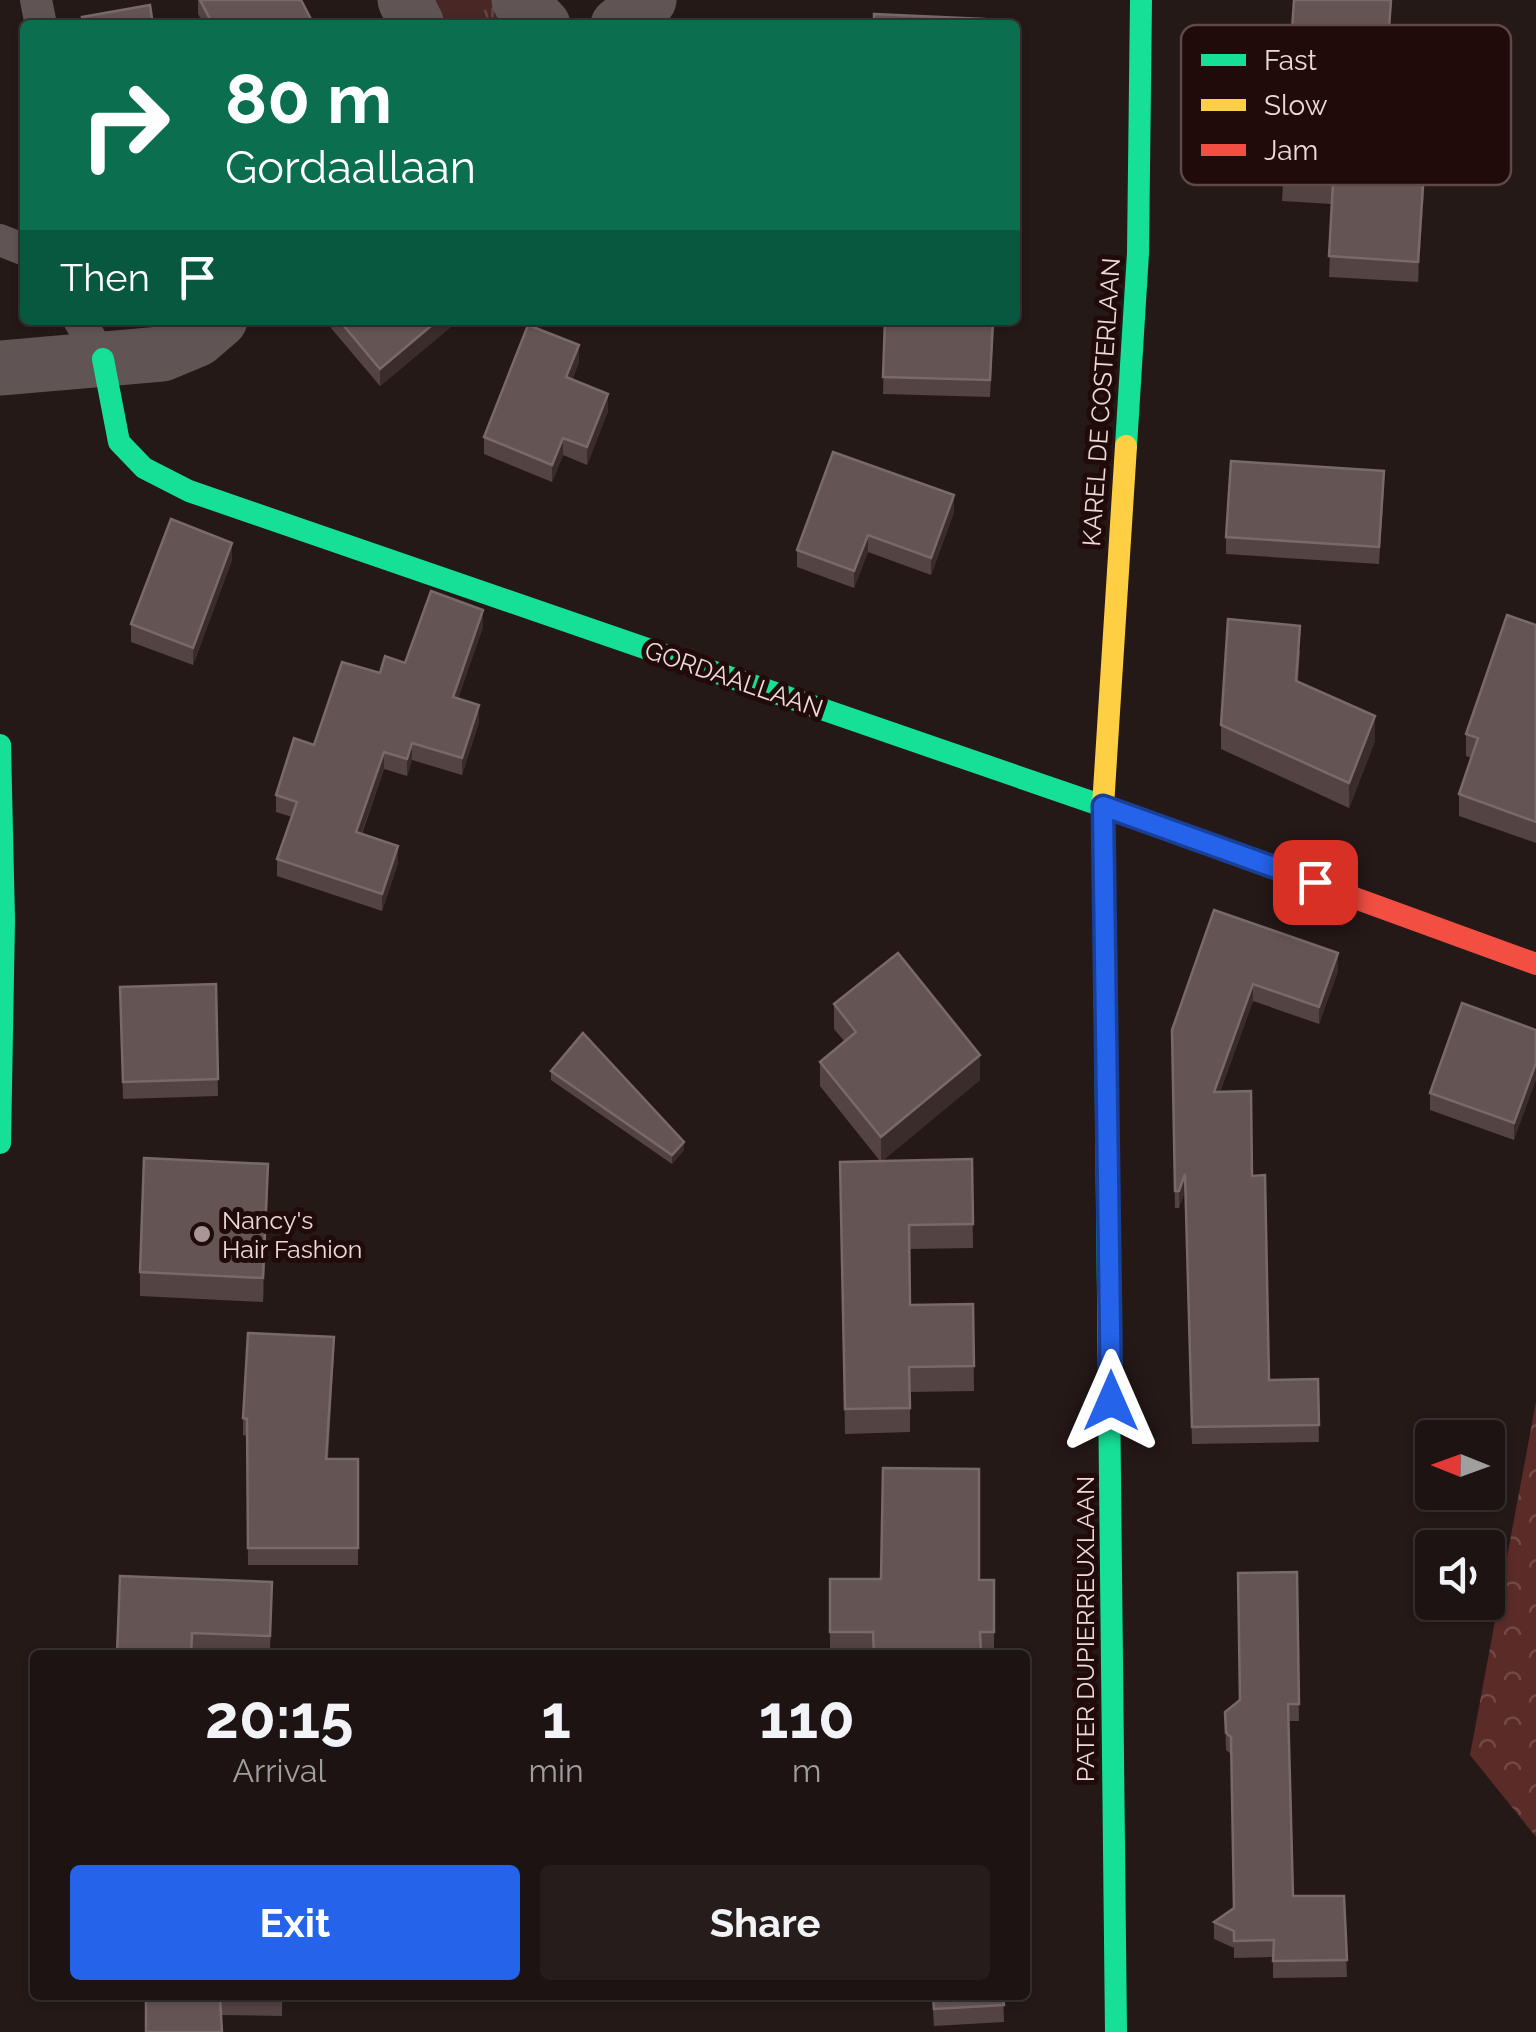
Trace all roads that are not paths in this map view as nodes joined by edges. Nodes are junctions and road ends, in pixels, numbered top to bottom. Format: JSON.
{"nodes":[{"id":1,"x":519,"y":0,"type":"edge"},
{"id":2,"x":649,"y":0,"type":"edge"},
{"id":3,"x":1141,"y":0,"type":"edge"},
{"id":4,"x":538,"y":20,"type":"edge"},
{"id":5,"x":624,"y":20,"type":"edge"},
{"id":6,"x":214,"y":325,"type":"edge"},
{"id":7,"x":91,"y":340,"type":"edge"},
{"id":8,"x":0,"y":368,"type":"edge"},
{"id":9,"x":0,"y":745,"type":"edge"},
{"id":10,"x":1103,"y":806,"type":"junction"},
{"id":11,"x":1536,"y":964,"type":"edge"},
{"id":12,"x":0,"y":1143,"type":"edge"},
{"id":13,"x":1116,"y":2032,"type":"edge"}],
"edges":[{"from":1,"to":4,"type":"street"},
{"from":2,"to":5,"type":"street"},
{"from":3,"to":10,"type":"street","name":"KAREL DE COSTERLAAN"},
{"from":6,"to":7,"type":"street"},
{"from":7,"to":8,"type":"street"},
{"from":7,"to":10,"type":"street","name":"GORDAALLAAN"},
{"from":9,"to":12,"type":"street"},
{"from":10,"to":11,"type":"street","name":"GORDAALLAAN"},
{"from":10,"to":13,"type":"street","name":"PATER DUPIERREUXLAAN"}]}
